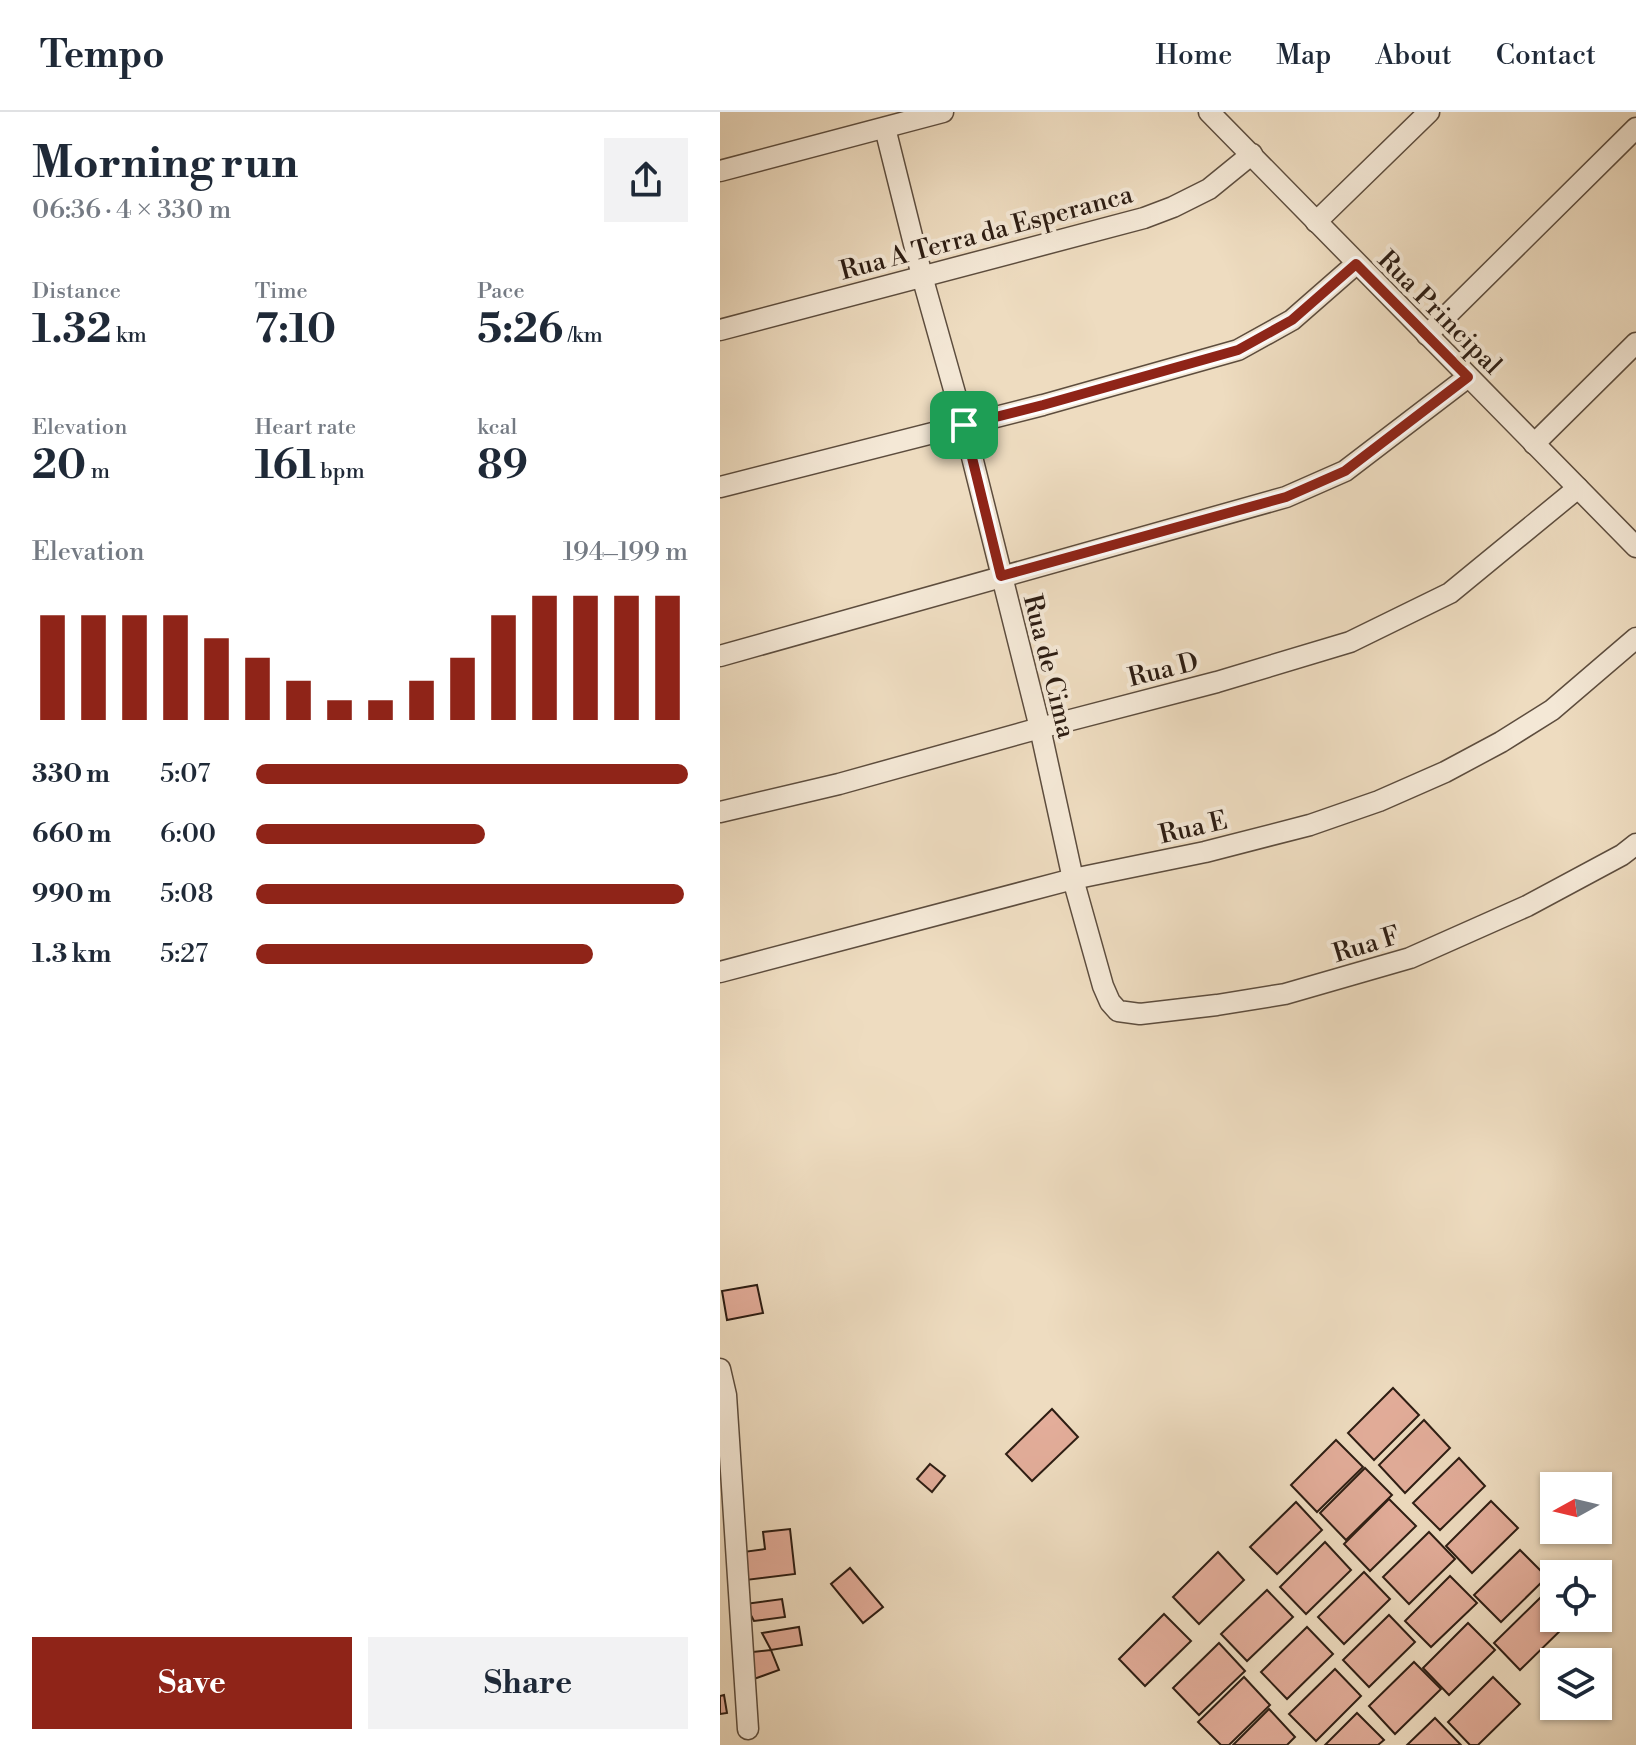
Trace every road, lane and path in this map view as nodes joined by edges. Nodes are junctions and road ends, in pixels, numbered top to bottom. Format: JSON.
{"nodes":[{"id":1,"x":943,"y":112,"type":"edge"},
{"id":2,"x":1209,"y":112,"type":"edge"},
{"id":3,"x":1429,"y":112,"type":"edge"},
{"id":4,"x":885,"y":128,"type":"junction"},
{"id":5,"x":1636,"y":128,"type":"edge"},
{"id":6,"x":1252,"y":154,"type":"junction"},
{"id":7,"x":720,"y":171,"type":"edge"},
{"id":8,"x":1316,"y":222,"type":"junction"},
{"id":9,"x":1356,"y":264,"type":"junction"},
{"id":10,"x":922,"y":276,"type":"junction"},
{"id":11,"x":720,"y":330,"type":"edge"},
{"id":12,"x":1427,"y":335,"type":"junction"},
{"id":13,"x":1636,"y":343,"type":"edge"},
{"id":14,"x":1468,"y":377,"type":"junction"},
{"id":15,"x":964,"y":425,"type":"junction"},
{"id":16,"x":1534,"y":444,"type":"junction"},
{"id":17,"x":720,"y":487,"type":"edge"},
{"id":18,"x":1578,"y":488,"type":"junction"},
{"id":19,"x":1636,"y":547,"type":"edge"},
{"id":20,"x":1001,"y":576,"type":"junction"},
{"id":21,"x":1636,"y":638,"type":"edge"},
{"id":22,"x":720,"y":656,"type":"edge"},
{"id":23,"x":1040,"y":728,"type":"junction"},
{"id":24,"x":720,"y":812,"type":"edge"},
{"id":25,"x":1636,"y":844,"type":"edge"},
{"id":26,"x":1073,"y":879,"type":"junction"},
{"id":27,"x":720,"y":972,"type":"edge"},
{"id":28,"x":1103,"y":986,"type":"joint"},
{"id":29,"x":720,"y":1369,"type":"edge"},
{"id":30,"x":727,"y":1516,"type":"edge"},
{"id":31,"x":748,"y":1729,"type":"dead end"}],
"edges":[{"from":1,"to":4,"type":"street"},
{"from":2,"to":6,"type":"street","name":"Rua Principal"},
{"from":3,"to":8,"type":"street"},
{"from":4,"to":7,"type":"street"},
{"from":4,"to":10,"type":"street","name":"Rua de Cima"},
{"from":5,"to":12,"type":"street"},
{"from":6,"to":8,"type":"street","name":"Rua Principal"},
{"from":6,"to":10,"type":"street","name":"Rua A Terra da Esperanca"},
{"from":8,"to":9,"type":"street","name":"Rua Principal"},
{"from":9,"to":12,"type":"street","name":"Rua Principal"},
{"from":9,"to":15,"type":"street"},
{"from":10,"to":11,"type":"street","name":"Rua A Terra da Esperanca"},
{"from":10,"to":15,"type":"street","name":"Rua de Cima"},
{"from":12,"to":14,"type":"street","name":"Rua Principal"},
{"from":13,"to":16,"type":"street"},
{"from":14,"to":16,"type":"street","name":"Rua Principal"},
{"from":14,"to":20,"type":"street"},
{"from":15,"to":17,"type":"street"},
{"from":15,"to":20,"type":"street","name":"Rua de Cima"},
{"from":16,"to":18,"type":"street","name":"Rua Principal"},
{"from":18,"to":19,"type":"street","name":"Rua Principal"},
{"from":18,"to":23,"type":"street","name":"Rua D"},
{"from":20,"to":22,"type":"street"},
{"from":20,"to":23,"type":"street","name":"Rua de Cima"},
{"from":21,"to":26,"type":"street","name":"Rua E"},
{"from":23,"to":24,"type":"street","name":"Rua D"},
{"from":23,"to":26,"type":"street","name":"Rua de Cima"},
{"from":25,"to":28,"type":"street","name":"Rua F"},
{"from":26,"to":27,"type":"street","name":"Rua E"},
{"from":26,"to":28,"type":"street","name":"Rua de Cima"},
{"from":29,"to":30,"type":"street"},
{"from":30,"to":31,"type":"street"}]}
